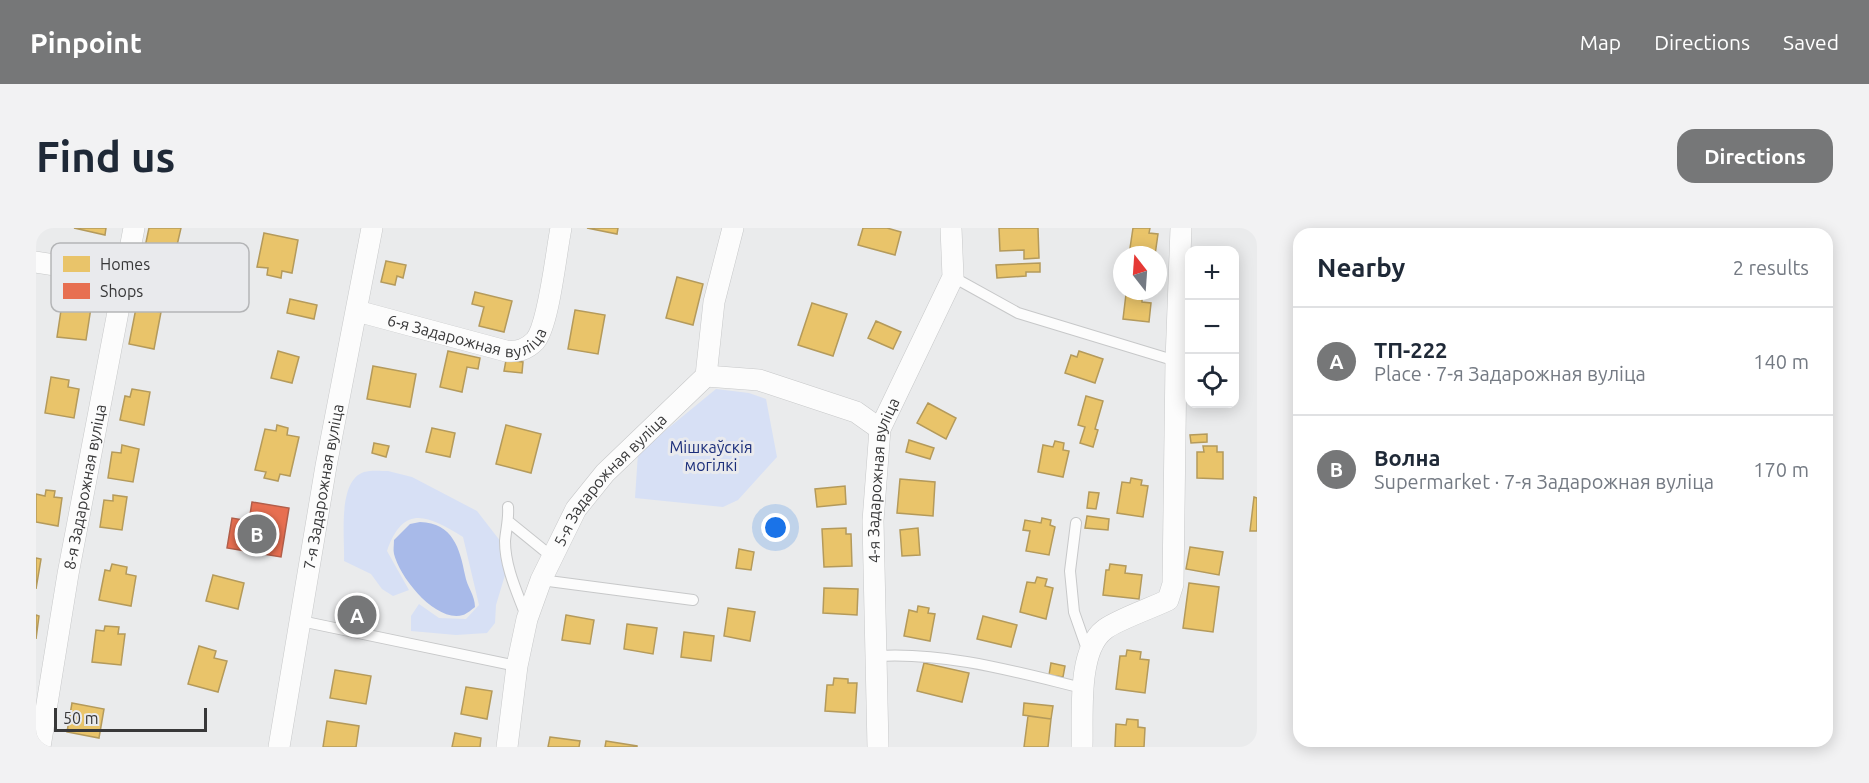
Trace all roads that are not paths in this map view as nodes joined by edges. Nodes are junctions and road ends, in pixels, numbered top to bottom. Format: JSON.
{"nodes":[{"id":1,"x":134,"y":228,"type":"edge"},
{"id":2,"x":372,"y":228,"type":"edge"},
{"id":3,"x":561,"y":228,"type":"edge"},
{"id":4,"x":733,"y":228,"type":"edge"},
{"id":5,"x":951,"y":228,"type":"edge"},
{"id":6,"x":1181,"y":228,"type":"edge"},
{"id":7,"x":131,"y":243,"type":"edge"},
{"id":8,"x":36,"y":262,"type":"edge"},
{"id":9,"x":51,"y":264,"type":"edge"},
{"id":10,"x":953,"y":277,"type":"junction"},
{"id":11,"x":357,"y":311,"type":"junction"},
{"id":12,"x":118,"y":312,"type":"edge"},
{"id":13,"x":1176,"y":361,"type":"junction"},
{"id":14,"x":706,"y":376,"type":"junction"},
{"id":15,"x":880,"y":429,"type":"junction"},
{"id":16,"x":508,"y":507,"type":"dead end"},
{"id":17,"x":509,"y":522,"type":"junction"},
{"id":18,"x":1076,"y":523,"type":"dead end"},
{"id":19,"x":552,"y":556,"type":"junction"},
{"id":20,"x":541,"y":580,"type":"junction"},
{"id":21,"x":693,"y":600,"type":"dead end"},
{"id":22,"x":527,"y":619,"type":"junction"},
{"id":23,"x":301,"y":621,"type":"junction"},
{"id":24,"x":1088,"y":653,"type":"junction"},
{"id":25,"x":877,"y":656,"type":"junction"},
{"id":26,"x":517,"y":666,"type":"junction"},
{"id":27,"x":1083,"y":688,"type":"junction"},
{"id":28,"x":40,"y":747,"type":"edge"},
{"id":29,"x":279,"y":747,"type":"edge"},
{"id":30,"x":507,"y":747,"type":"edge"},
{"id":31,"x":878,"y":747,"type":"edge"},
{"id":32,"x":1082,"y":747,"type":"edge"}],
"edges":[{"from":1,"to":7,"type":"street","name":"8-я Задарожная вуліца"},
{"from":2,"to":11,"type":"street","name":"7-я Задарожная вуліца"},
{"from":3,"to":11,"type":"street","name":"6-я Задарожная вуліца"},
{"from":4,"to":14,"type":"street"},
{"from":5,"to":10,"type":"street","name":"4-я Задарожная вуліца"},
{"from":6,"to":13,"type":"street"},
{"from":8,"to":9,"type":"street"},
{"from":10,"to":13,"type":"lane"},
{"from":10,"to":15,"type":"street","name":"4-я Задарожная вуліца"},
{"from":11,"to":23,"type":"street","name":"7-я Задарожная вуліца"},
{"from":12,"to":28,"type":"street","name":"8-я Задарожная вуліца"},
{"from":13,"to":24,"type":"street"},
{"from":14,"to":15,"type":"street"},
{"from":14,"to":19,"type":"street","name":"5-я Задарожная вуліца"},
{"from":15,"to":25,"type":"street","name":"4-я Задарожная вуліца"},
{"from":16,"to":17,"type":"lane"},
{"from":17,"to":19,"type":"lane"},
{"from":17,"to":22,"type":"lane"},
{"from":18,"to":24,"type":"lane"},
{"from":19,"to":20,"type":"street","name":"5-я Задарожная вуліца"},
{"from":20,"to":21,"type":"lane"},
{"from":20,"to":22,"type":"street","name":"5-я Задарожная вуліца"},
{"from":22,"to":26,"type":"street","name":"5-я Задарожная вуліца"},
{"from":23,"to":26,"type":"lane"},
{"from":23,"to":29,"type":"street","name":"7-я Задарожная вуліца"},
{"from":24,"to":27,"type":"street"},
{"from":25,"to":27,"type":"lane"},
{"from":25,"to":31,"type":"street","name":"4-я Задарожная вуліца"},
{"from":26,"to":30,"type":"street","name":"5-я Задарожная вуліца"},
{"from":27,"to":32,"type":"street"}]}
